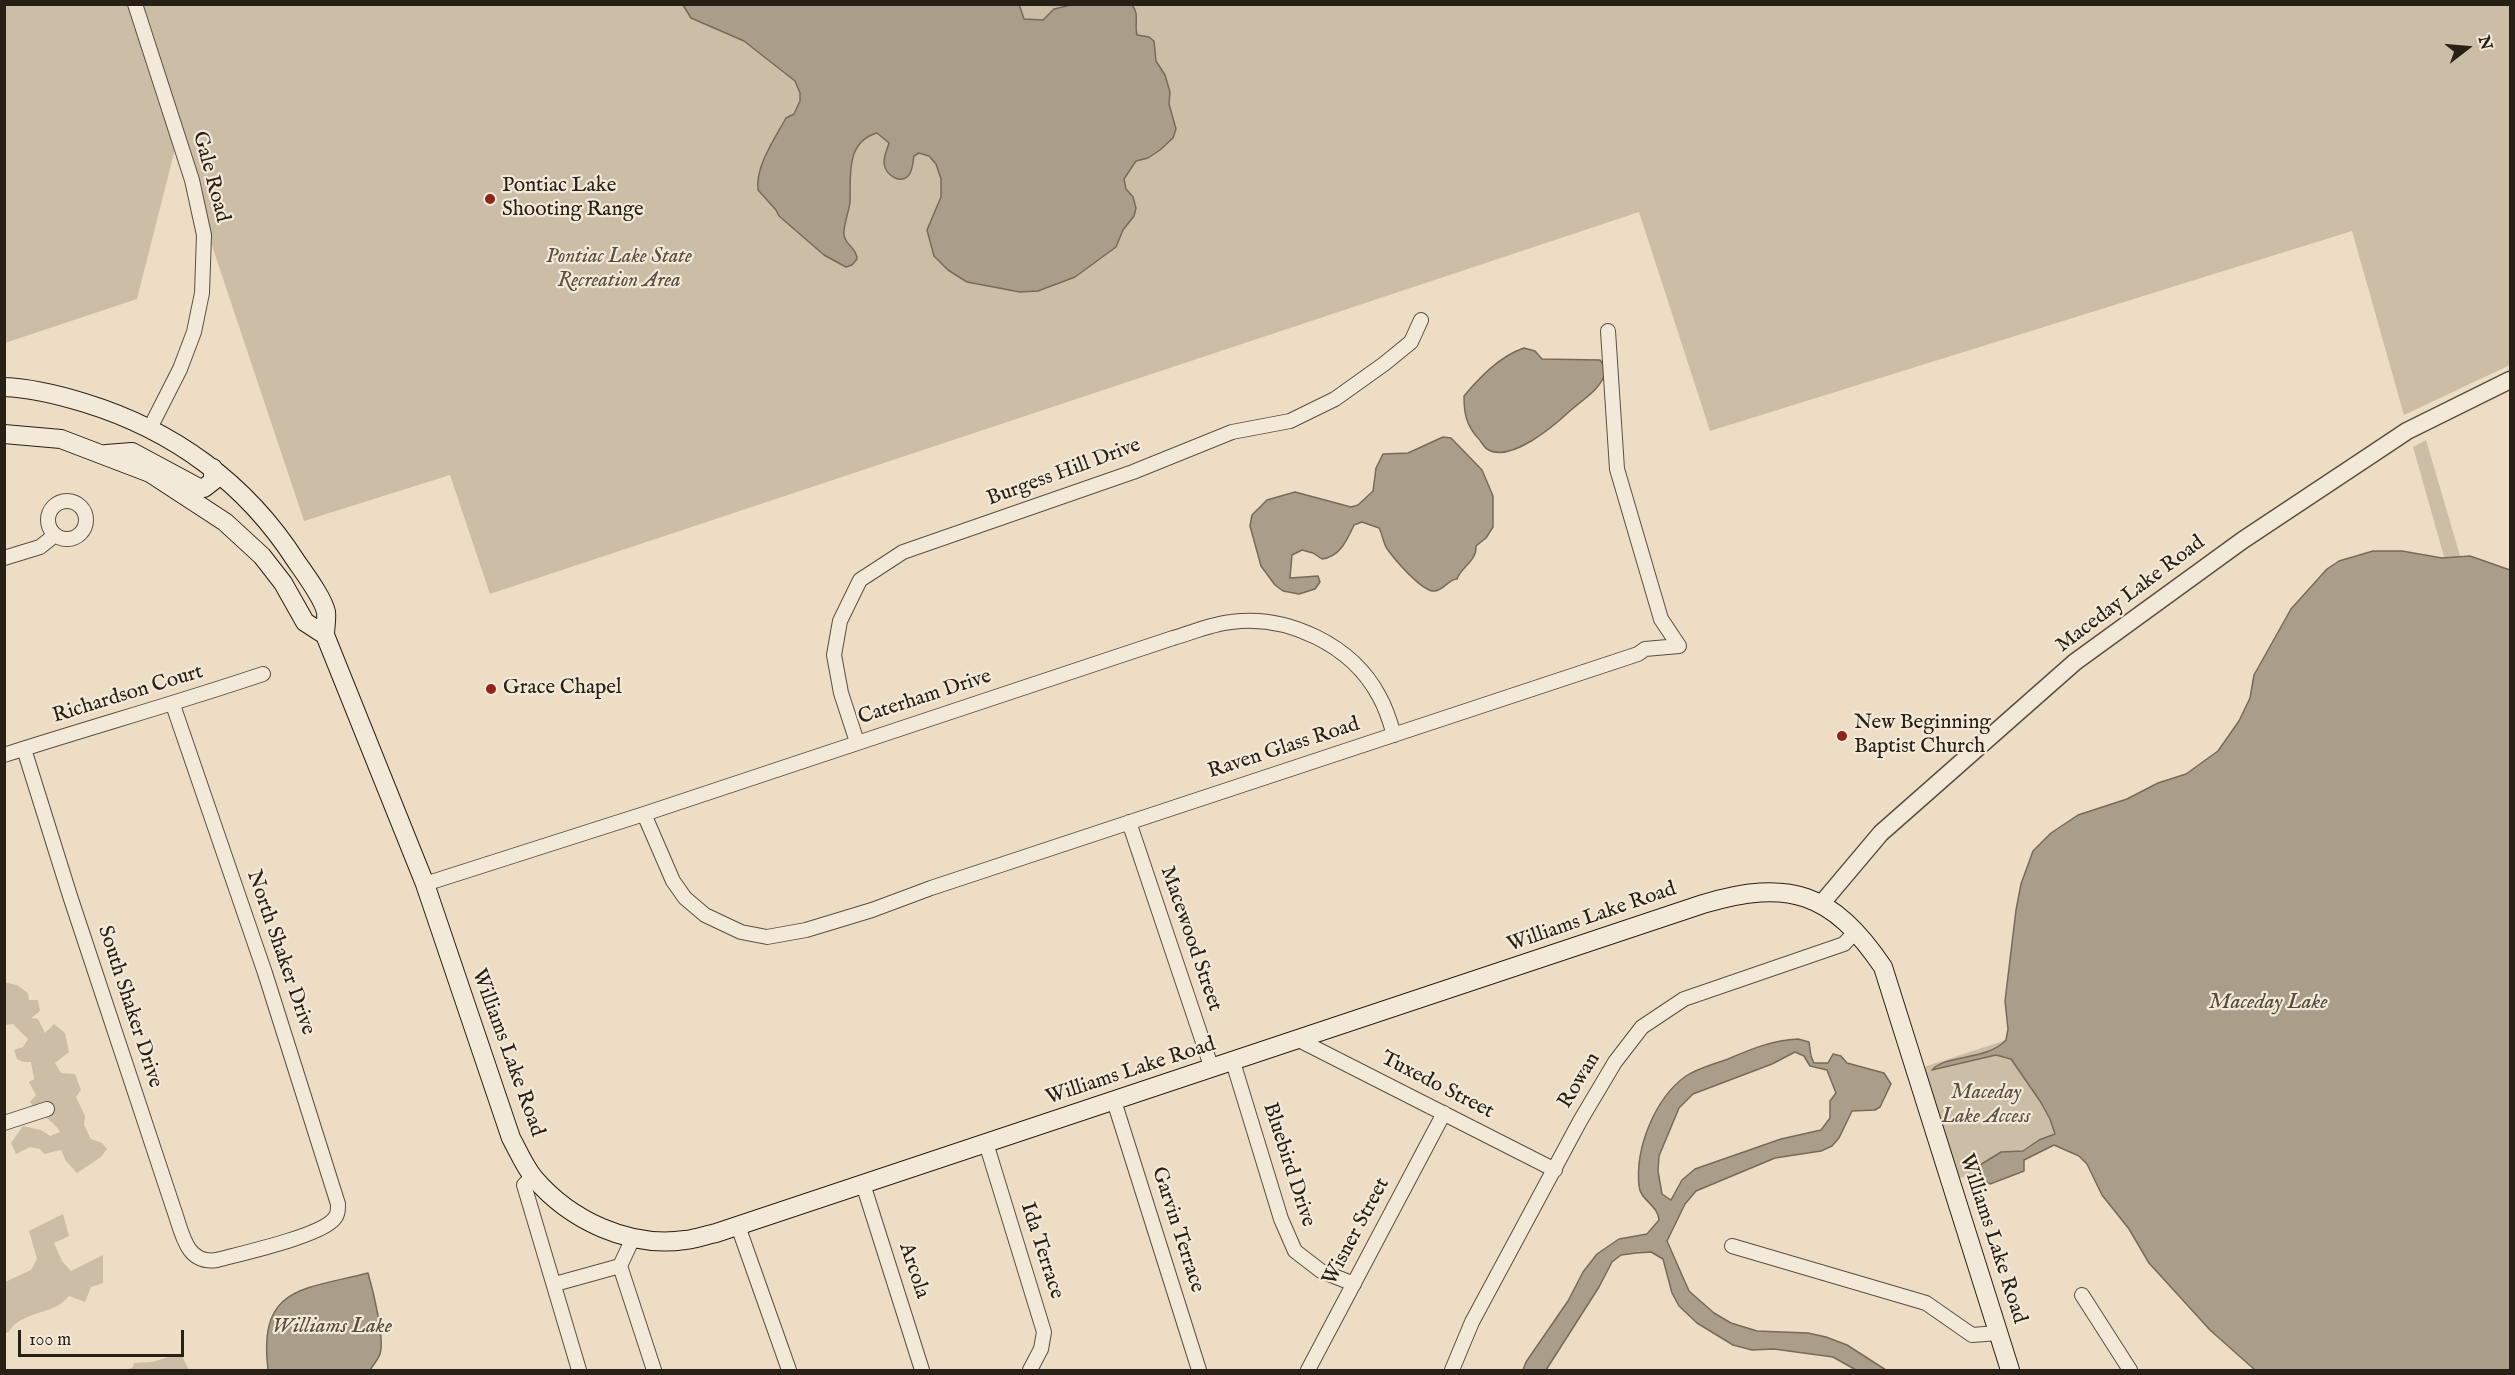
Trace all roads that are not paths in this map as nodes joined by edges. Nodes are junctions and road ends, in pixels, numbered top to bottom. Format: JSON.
{"nodes":[{"id":1,"x":135,"y":4,"type":"edge"},
{"id":2,"x":1421,"y":320,"type":"dead end"},
{"id":3,"x":1608,"y":331,"type":"dead end"},
{"id":4,"x":2511,"y":380,"type":"edge"},
{"id":5,"x":4,"y":387,"type":"edge"},
{"id":6,"x":150,"y":428,"type":"junction"},
{"id":7,"x":4,"y":434,"type":"edge"},
{"id":8,"x":102,"y":454,"type":"junction"},
{"id":9,"x":213,"y":468,"type":"junction"},
{"id":10,"x":55,"y":536,"type":"dead end"},
{"id":11,"x":288,"y":548,"type":"junction"},
{"id":12,"x":4,"y":558,"type":"edge"},
{"id":13,"x":266,"y":562,"type":"junction"},
{"id":14,"x":325,"y":635,"type":"junction"},
{"id":15,"x":263,"y":674,"type":"dead end"},
{"id":16,"x":173,"y":705,"type":"junction"},
{"id":17,"x":1394,"y":735,"type":"junction"},
{"id":18,"x":857,"y":742,"type":"junction"},
{"id":19,"x":24,"y":749,"type":"junction"},
{"id":20,"x":4,"y":755,"type":"edge"},
{"id":21,"x":644,"y":814,"type":"junction"},
{"id":22,"x":1129,"y":822,"type":"junction"},
{"id":23,"x":425,"y":884,"type":"junction"},
{"id":24,"x":1822,"y":903,"type":"junction"},
{"id":25,"x":1856,"y":932,"type":"junction"},
{"id":26,"x":1299,"y":1040,"type":"junction"},
{"id":27,"x":1233,"y":1062,"type":"junction"},
{"id":28,"x":1212,"y":1069,"type":"junction"},
{"id":29,"x":1114,"y":1101,"type":"junction"},
{"id":30,"x":47,"y":1109,"type":"dead end"},
{"id":31,"x":1444,"y":1113,"type":"junction"},
{"id":32,"x":4,"y":1123,"type":"edge"},
{"id":33,"x":986,"y":1143,"type":"junction"},
{"id":34,"x":1555,"y":1170,"type":"junction"},
{"id":35,"x":533,"y":1176,"type":"junction"},
{"id":36,"x":863,"y":1184,"type":"junction"},
{"id":37,"x":738,"y":1226,"type":"junction"},
{"id":38,"x":633,"y":1238,"type":"junction"},
{"id":39,"x":1732,"y":1246,"type":"dead end"},
{"id":40,"x":213,"y":1261,"type":"joint"},
{"id":41,"x":620,"y":1266,"type":"junction"},
{"id":42,"x":555,"y":1284,"type":"junction"},
{"id":43,"x":1354,"y":1284,"type":"junction"},
{"id":44,"x":2082,"y":1295,"type":"dead end"},
{"id":45,"x":1998,"y":1333,"type":"junction"},
{"id":46,"x":579,"y":1371,"type":"edge"},
{"id":47,"x":654,"y":1371,"type":"edge"},
{"id":48,"x":789,"y":1371,"type":"edge"},
{"id":49,"x":922,"y":1371,"type":"edge"},
{"id":50,"x":1030,"y":1371,"type":"edge"},
{"id":51,"x":1199,"y":1371,"type":"edge"},
{"id":52,"x":1308,"y":1371,"type":"edge"},
{"id":53,"x":1452,"y":1371,"type":"edge"},
{"id":54,"x":2010,"y":1371,"type":"edge"},
{"id":55,"x":2130,"y":1371,"type":"edge"}],
"edges":[{"from":1,"to":6,"type":"street","name":"Gale Road"},
{"from":2,"to":18,"type":"street","name":"Burgess Hill Drive"},
{"from":3,"to":17,"type":"street","name":"Raven Glass Road"},
{"from":4,"to":24,"type":"street","name":"Maceday Lake Road"},
{"from":5,"to":6,"type":"main road","name":"Williams Lake Road"},
{"from":6,"to":9,"type":"main road","name":"Williams Lake Road"},
{"from":7,"to":8,"type":"main road","name":"Williams Lake Road"},
{"from":8,"to":9,"type":"main road"},
{"from":8,"to":13,"type":"main road","name":"Williams Lake Road"},
{"from":9,"to":11,"type":"main road","name":"Williams Lake Road"},
{"from":10,"to":12,"type":"street"},
{"from":11,"to":13,"type":"main road"},
{"from":11,"to":14,"type":"main road","name":"Williams Lake Road"},
{"from":13,"to":14,"type":"main road","name":"Williams Lake Road"},
{"from":14,"to":23,"type":"main road","name":"Williams Lake Road"},
{"from":15,"to":16,"type":"street","name":"Richardson Court"},
{"from":16,"to":19,"type":"street","name":"Richardson Court"},
{"from":16,"to":40,"type":"street","name":"North Shaker Drive"},
{"from":17,"to":18,"type":"street","name":"Caterham Drive"},
{"from":17,"to":22,"type":"street","name":"Raven Glass Road"},
{"from":18,"to":21,"type":"street","name":"Caterham Drive"},
{"from":19,"to":20,"type":"street","name":"Richardson Court"},
{"from":19,"to":40,"type":"street","name":"South Shaker Drive"},
{"from":21,"to":22,"type":"street","name":"Raven Glass Road"},
{"from":21,"to":23,"type":"street","name":"Caterham Drive"},
{"from":22,"to":28,"type":"street","name":"Macewood Street"},
{"from":23,"to":35,"type":"main road","name":"Williams Lake Road"},
{"from":24,"to":25,"type":"main road","name":"Williams Lake Road"},
{"from":24,"to":26,"type":"main road","name":"Williams Lake Road"},
{"from":25,"to":34,"type":"street","name":"Rowan"},
{"from":25,"to":45,"type":"main road","name":"Williams Lake Road"},
{"from":26,"to":27,"type":"main road","name":"Williams Lake Road"},
{"from":26,"to":31,"type":"street","name":"Tuxedo Street"},
{"from":27,"to":28,"type":"main road","name":"Williams Lake Road"},
{"from":27,"to":43,"type":"street","name":"Bluebird Drive"},
{"from":28,"to":29,"type":"main road","name":"Williams Lake Road"},
{"from":29,"to":33,"type":"main road","name":"Williams Lake Road"},
{"from":29,"to":51,"type":"street","name":"Garvin Terrace"},
{"from":30,"to":32,"type":"street"},
{"from":31,"to":34,"type":"street","name":"Tuxedo Street"},
{"from":31,"to":43,"type":"street","name":"Wisner Street"},
{"from":33,"to":36,"type":"main road","name":"Williams Lake Road"},
{"from":33,"to":50,"type":"street","name":"Ida Terrace"},
{"from":34,"to":53,"type":"street","name":"Rowan"},
{"from":35,"to":38,"type":"main road","name":"Williams Lake Road"},
{"from":35,"to":42,"type":"street"},
{"from":36,"to":37,"type":"main road","name":"Williams Lake Road"},
{"from":36,"to":49,"type":"street","name":"Arcola"},
{"from":37,"to":38,"type":"main road","name":"Williams Lake Road"},
{"from":37,"to":48,"type":"street"},
{"from":38,"to":41,"type":"street"},
{"from":39,"to":45,"type":"street"},
{"from":41,"to":42,"type":"street"},
{"from":41,"to":47,"type":"street"},
{"from":42,"to":46,"type":"street"},
{"from":43,"to":52,"type":"street","name":"Wisner Street"},
{"from":44,"to":55,"type":"street"},
{"from":45,"to":54,"type":"main road","name":"Williams Lake Road"}]}
